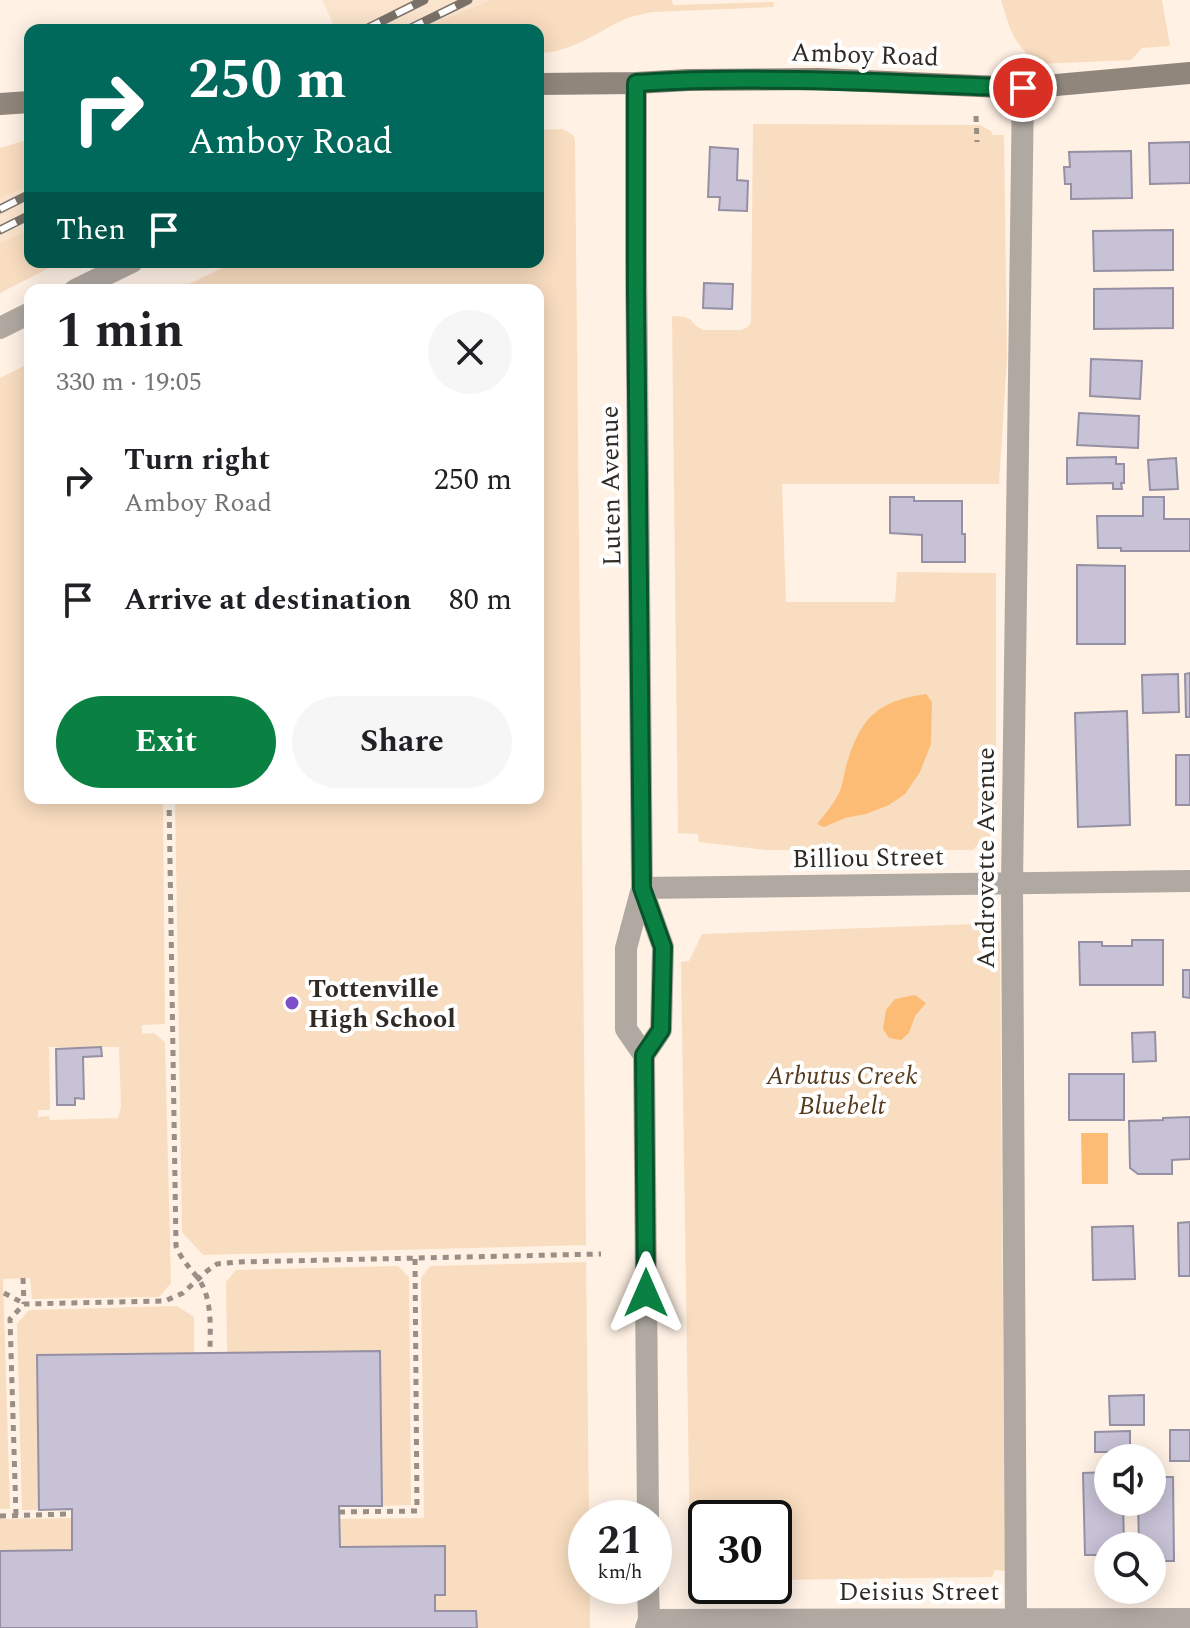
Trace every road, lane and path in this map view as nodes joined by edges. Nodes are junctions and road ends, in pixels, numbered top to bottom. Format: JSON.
{"nodes":[{"id":1,"x":1190,"y":73,"type":"edge"},
{"id":2,"x":636,"y":83,"type":"junction"},
{"id":3,"x":544,"y":84,"type":"edge"},
{"id":4,"x":1023,"y":88,"type":"junction"},
{"id":5,"x":24,"y":102,"type":"edge"},
{"id":6,"x":0,"y":104,"type":"edge"},
{"id":7,"x":976,"y":116,"type":"dead end"},
{"id":8,"x":977,"y":142,"type":"dead end"},
{"id":9,"x":120,"y":268,"type":"edge"},
{"id":10,"x":87,"y":284,"type":"edge"},
{"id":11,"x":24,"y":316,"type":"edge"},
{"id":12,"x":0,"y":328,"type":"edge"},
{"id":13,"x":169,"y":804,"type":"edge"},
{"id":14,"x":1190,"y":881,"type":"edge"},
{"id":15,"x":1012,"y":884,"type":"junction"},
{"id":16,"x":642,"y":888,"type":"junction"},
{"id":17,"x":644,"y":1055,"type":"junction"},
{"id":18,"x":601,"y":1254,"type":"dead end"},
{"id":19,"x":415,"y":1258,"type":"junction"},
{"id":20,"x":23,"y":1278,"type":"dead end"},
{"id":21,"x":199,"y":1279,"type":"junction"},
{"id":22,"x":4,"y":1293,"type":"dead end"},
{"id":23,"x":24,"y":1304,"type":"junction"},
{"id":24,"x":210,"y":1353,"type":"dead end"},
{"id":25,"x":648,"y":1500,"type":"edge"},
{"id":26,"x":339,"y":1512,"type":"dead end"},
{"id":27,"x":67,"y":1514,"type":"dead end"},
{"id":28,"x":16,"y":1515,"type":"junction"},
{"id":29,"x":0,"y":1516,"type":"edge"},
{"id":30,"x":648,"y":1604,"type":"edge"},
{"id":31,"x":1190,"y":1619,"type":"edge"},
{"id":32,"x":1016,"y":1624,"type":"edge"},
{"id":33,"x":649,"y":1625,"type":"edge"}],
"edges":[{"from":1,"to":4,"type":"main road","name":"Amboy Road"},
{"from":2,"to":3,"type":"main road","name":"Amboy Road"},
{"from":2,"to":4,"type":"main road","name":"Amboy Road"},
{"from":2,"to":16,"type":"street","name":"Luten Avenue"},
{"from":4,"to":15,"type":"street","name":"Androvette Avenue"},
{"from":5,"to":6,"type":"main road"},
{"from":7,"to":8,"type":"path"},
{"from":9,"to":10,"type":"street"},
{"from":11,"to":12,"type":"street"},
{"from":13,"to":21,"type":"path"},
{"from":14,"to":15,"type":"street","name":"Billiou Street"},
{"from":15,"to":16,"type":"street","name":"Billiou Street"},
{"from":15,"to":32,"type":"street","name":"Androvette Avenue"},
{"from":16,"to":17,"type":"street","name":"Luten Avenue"},
{"from":16,"to":17,"type":"street","name":"Luten Avenue"},
{"from":17,"to":25,"type":"street","name":"Luten Avenue"},
{"from":18,"to":19,"type":"path"},
{"from":19,"to":21,"type":"path"},
{"from":19,"to":26,"type":"path"},
{"from":20,"to":23,"type":"path"},
{"from":21,"to":23,"type":"path"},
{"from":21,"to":24,"type":"path"},
{"from":22,"to":23,"type":"path"},
{"from":23,"to":28,"type":"path"},
{"from":27,"to":28,"type":"path"},
{"from":28,"to":29,"type":"path"},
{"from":30,"to":33,"type":"street"},
{"from":31,"to":32,"type":"street","name":"Deisius Street"},
{"from":32,"to":33,"type":"street","name":"Deisius Street"}]}
